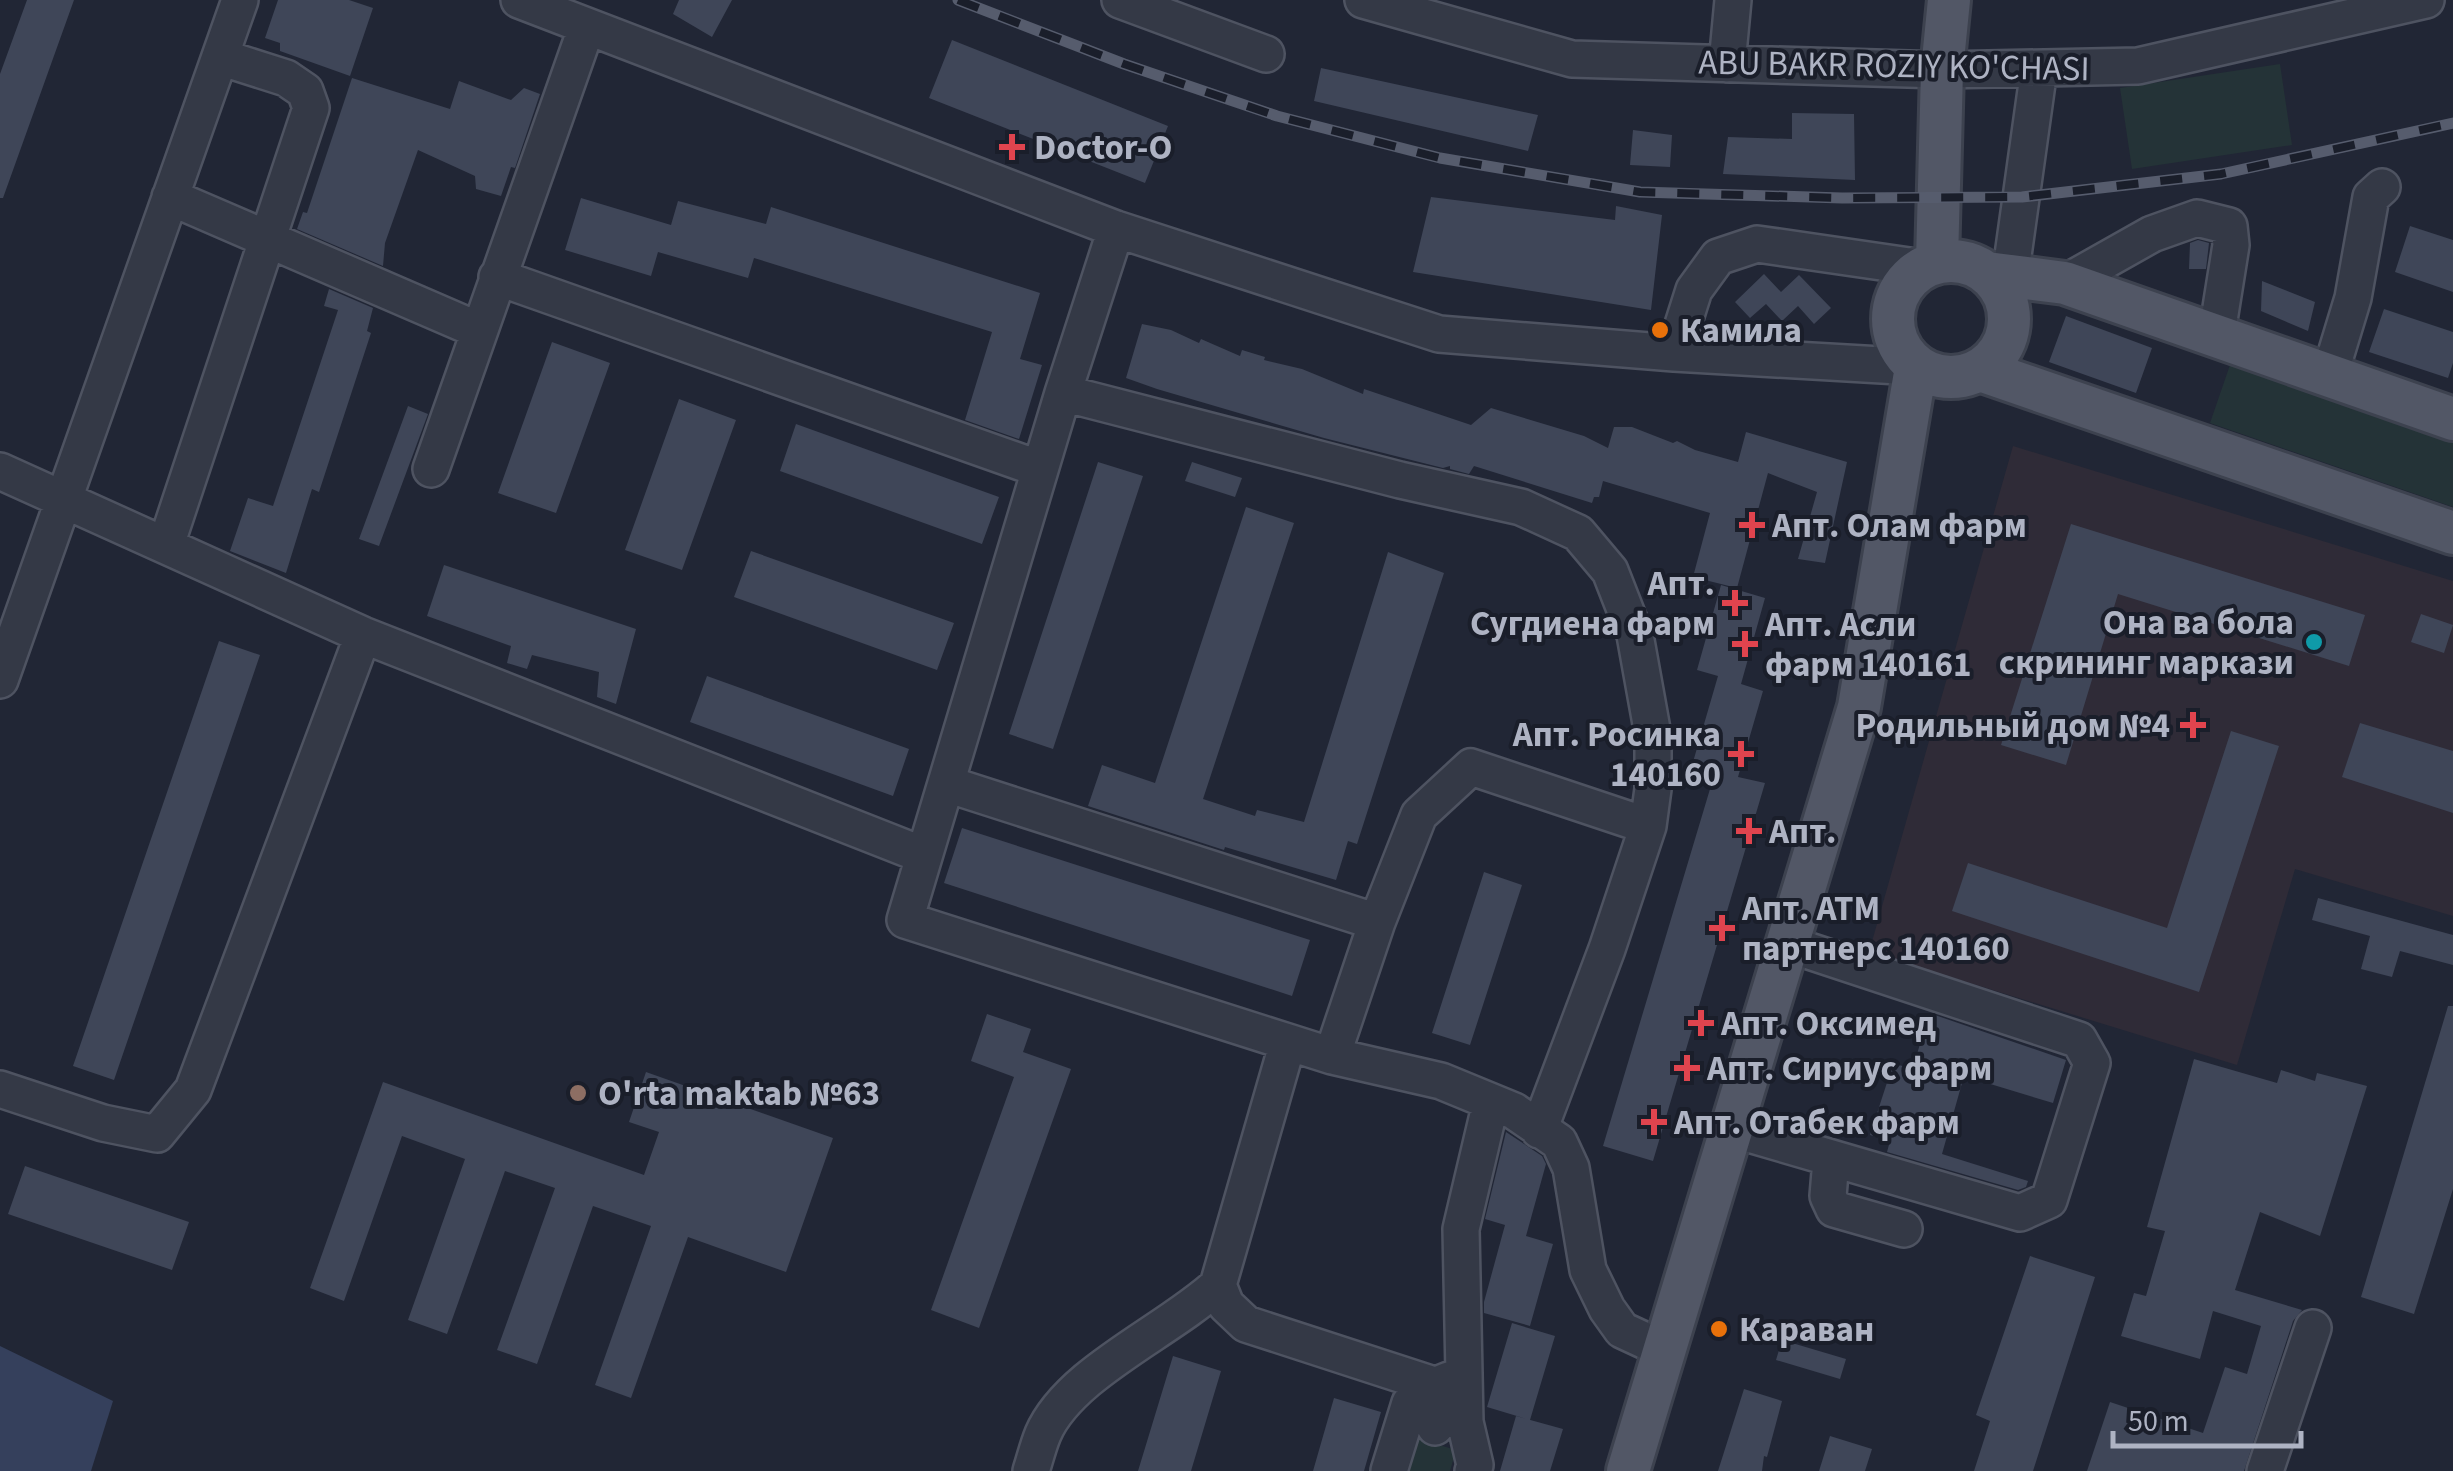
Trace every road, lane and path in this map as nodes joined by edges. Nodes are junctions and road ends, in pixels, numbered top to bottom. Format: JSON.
{"nodes":[{"id":1,"x":240,"y":0,"type":"edge"},
{"id":2,"x":519,"y":0,"type":"edge"},
{"id":3,"x":1120,"y":0,"type":"edge"},
{"id":4,"x":1363,"y":0,"type":"edge"},
{"id":5,"x":1733,"y":0,"type":"edge"},
{"id":6,"x":1949,"y":0,"type":"edge"},
{"id":7,"x":2426,"y":0,"type":"edge"},
{"id":8,"x":2367,"y":8,"type":"edge"},
{"id":9,"x":587,"y":26,"type":"junction"},
{"id":10,"x":1266,"y":54,"type":"dead end"},
{"id":11,"x":220,"y":57,"type":"junction"},
{"id":12,"x":1727,"y":64,"type":"junction"},
{"id":13,"x":2039,"y":68,"type":"junction"},
{"id":14,"x":1942,"y":70,"type":"junction"},
{"id":15,"x":2382,"y":188,"type":"dead end"},
{"id":16,"x":170,"y":198,"type":"junction"},
{"id":17,"x":1116,"y":230,"type":"junction"},
{"id":18,"x":267,"y":240,"type":"junction"},
{"id":19,"x":1930,"y":265,"type":"junction"},
{"id":20,"x":1998,"y":275,"type":"junction"},
{"id":21,"x":497,"y":277,"type":"junction"},
{"id":22,"x":2065,"y":283,"type":"junction"},
{"id":23,"x":478,"y":330,"type":"junction"},
{"id":24,"x":2216,"y":339,"type":"junction"},
{"id":25,"x":1674,"y":354,"type":"junction"},
{"id":26,"x":1916,"y":367,"type":"junction"},
{"id":27,"x":1980,"y":370,"type":"junction"},
{"id":28,"x":2329,"y":377,"type":"junction"},
{"id":29,"x":2030,"y":386,"type":"junction"},
{"id":30,"x":1063,"y":393,"type":"junction"},
{"id":31,"x":2453,"y":419,"type":"edge"},
{"id":32,"x":430,"y":469,"type":"dead end"},
{"id":33,"x":1040,"y":469,"type":"junction"},
{"id":34,"x":0,"y":471,"type":"edge"},
{"id":35,"x":62,"y":498,"type":"junction"},
{"id":36,"x":2453,"y":533,"type":"edge"},
{"id":37,"x":166,"y":545,"type":"junction"},
{"id":38,"x":363,"y":635,"type":"junction"},
{"id":39,"x":0,"y":680,"type":"edge"},
{"id":40,"x":947,"y":784,"type":"junction"},
{"id":41,"x":1648,"y":826,"type":"junction"},
{"id":42,"x":923,"y":855,"type":"junction"},
{"id":43,"x":1377,"y":922,"type":"junction"},
{"id":44,"x":1788,"y":944,"type":"junction"},
{"id":45,"x":1288,"y":1042,"type":"junction"},
{"id":46,"x":1332,"y":1056,"type":"junction"},
{"id":47,"x":0,"y":1089,"type":"edge"},
{"id":48,"x":1491,"y":1102,"type":"junction"},
{"id":49,"x":1732,"y":1129,"type":"junction"},
{"id":50,"x":1539,"y":1130,"type":"junction"},
{"id":51,"x":1831,"y":1160,"type":"junction"},
{"id":52,"x":1904,"y":1229,"type":"dead end"},
{"id":53,"x":1218,"y":1285,"type":"junction"},
{"id":54,"x":2313,"y":1328,"type":"dead end"},
{"id":55,"x":1665,"y":1350,"type":"junction"},
{"id":56,"x":1449,"y":1380,"type":"junction"},
{"id":57,"x":1435,"y":1427,"type":"dead end"},
{"id":58,"x":1031,"y":1471,"type":"edge"},
{"id":59,"x":1389,"y":1471,"type":"edge"},
{"id":60,"x":1473,"y":1471,"type":"edge"},
{"id":61,"x":1628,"y":1471,"type":"edge"},
{"id":62,"x":2266,"y":1471,"type":"edge"}],
"edges":[{"from":1,"to":11,"type":"street"},
{"from":2,"to":9,"type":"street"},
{"from":3,"to":10,"type":"street"},
{"from":4,"to":12,"type":"street","name":"ABU BAKR ROZIY KO'CHASI"},
{"from":5,"to":12,"type":"street"},
{"from":6,"to":14,"type":"main road"},
{"from":7,"to":8,"type":"street","name":"ABU BAKR ROZIY KO'CHASI"},
{"from":8,"to":13,"type":"street","name":"ABU BAKR ROZIY KO'CHASI"},
{"from":9,"to":17,"type":"street"},
{"from":9,"to":21,"type":"street"},
{"from":11,"to":16,"type":"street"},
{"from":11,"to":18,"type":"street"},
{"from":12,"to":14,"type":"street","name":"ABU BAKR ROZIY KO'CHASI"},
{"from":13,"to":14,"type":"street","name":"ABU BAKR ROZIY KO'CHASI"},
{"from":13,"to":20,"type":"street"},
{"from":14,"to":19,"type":"main road"},
{"from":15,"to":28,"type":"street"},
{"from":16,"to":18,"type":"street"},
{"from":16,"to":35,"type":"street"},
{"from":17,"to":25,"type":"street"},
{"from":17,"to":30,"type":"street"},
{"from":18,"to":23,"type":"street"},
{"from":18,"to":37,"type":"street"},
{"from":19,"to":20,"type":"main road"},
{"from":19,"to":25,"type":"street"},
{"from":19,"to":26,"type":"main road"},
{"from":20,"to":22,"type":"main road"},
{"from":20,"to":27,"type":"main road"},
{"from":21,"to":23,"type":"street"},
{"from":21,"to":33,"type":"street"},
{"from":22,"to":24,"type":"main road"},
{"from":22,"to":24,"type":"street"},
{"from":22,"to":29,"type":"main road"},
{"from":23,"to":32,"type":"street"},
{"from":24,"to":28,"type":"main road"},
{"from":25,"to":26,"type":"street"},
{"from":26,"to":27,"type":"main road"},
{"from":26,"to":44,"type":"main road"},
{"from":27,"to":29,"type":"main road"},
{"from":28,"to":31,"type":"main road"},
{"from":29,"to":36,"type":"main road"},
{"from":30,"to":33,"type":"street"},
{"from":30,"to":41,"type":"street"},
{"from":33,"to":40,"type":"street"},
{"from":34,"to":35,"type":"street"},
{"from":35,"to":37,"type":"street"},
{"from":35,"to":39,"type":"street"},
{"from":37,"to":38,"type":"street"},
{"from":38,"to":42,"type":"street"},
{"from":38,"to":47,"type":"street"},
{"from":40,"to":42,"type":"street"},
{"from":40,"to":43,"type":"street"},
{"from":41,"to":43,"type":"street"},
{"from":41,"to":50,"type":"street"},
{"from":42,"to":45,"type":"street"},
{"from":43,"to":46,"type":"street"},
{"from":44,"to":49,"type":"main road"},
{"from":44,"to":51,"type":"street"},
{"from":45,"to":46,"type":"street"},
{"from":45,"to":53,"type":"street"},
{"from":46,"to":48,"type":"street"},
{"from":48,"to":50,"type":"street"},
{"from":48,"to":56,"type":"street"},
{"from":49,"to":51,"type":"street"},
{"from":49,"to":55,"type":"main road"},
{"from":50,"to":55,"type":"street"},
{"from":51,"to":52,"type":"street"},
{"from":53,"to":56,"type":"street"},
{"from":53,"to":58,"type":"street"},
{"from":54,"to":62,"type":"street"},
{"from":55,"to":61,"type":"main road"},
{"from":56,"to":57,"type":"street"},
{"from":56,"to":59,"type":"street"},
{"from":56,"to":60,"type":"street"}]}
